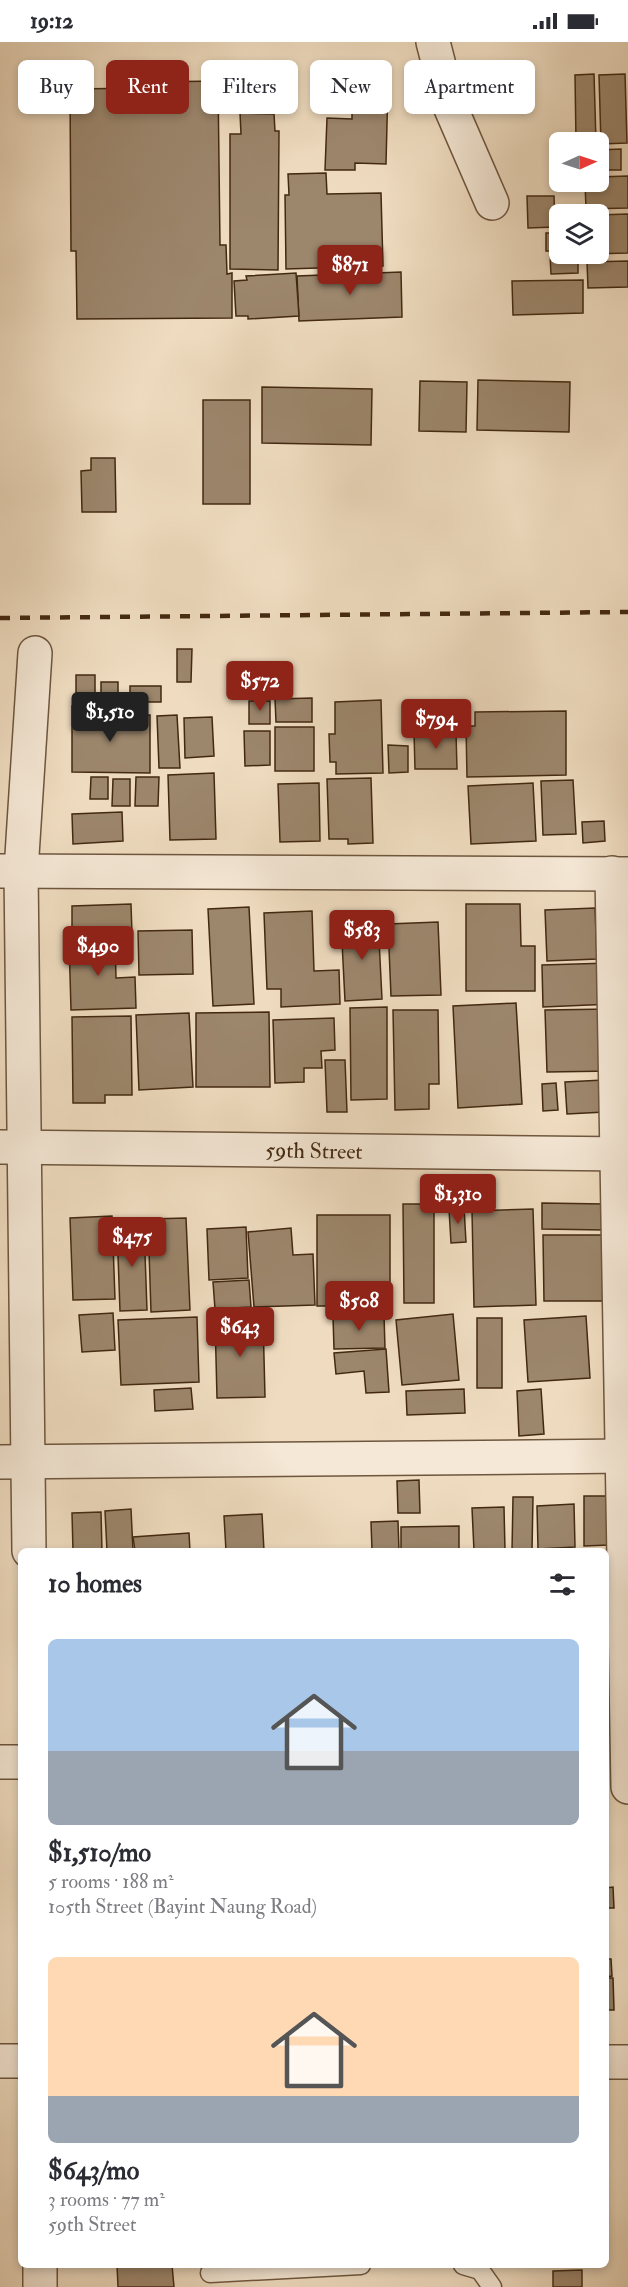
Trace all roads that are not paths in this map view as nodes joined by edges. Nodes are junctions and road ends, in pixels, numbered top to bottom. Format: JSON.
{"nodes":[{"id":1,"x":433,"y":42,"type":"edge"},
{"id":2,"x":492,"y":203,"type":"dead end"},
{"id":3,"x":35,"y":653,"type":"dead end"},
{"id":4,"x":10,"y":871,"type":"edge"},
{"id":5,"x":620,"y":874,"type":"edge"},
{"id":6,"x":12,"y":1147,"type":"edge"},
{"id":7,"x":623,"y":1154,"type":"edge"},
{"id":8,"x":625,"y":1456,"type":"edge"},
{"id":9,"x":13,"y":1462,"type":"edge"},
{"id":10,"x":27,"y":1548,"type":"edge"},
{"id":11,"x":609,"y":1754,"type":"edge"},
{"id":12,"x":628,"y":1754,"type":"edge"},
{"id":13,"x":0,"y":1762,"type":"edge"},
{"id":14,"x":18,"y":1762,"type":"edge"},
{"id":15,"x":628,"y":1787,"type":"edge"},
{"id":16,"x":0,"y":2061,"type":"edge"},
{"id":17,"x":18,"y":2061,"type":"edge"},
{"id":18,"x":609,"y":2062,"type":"edge"},
{"id":19,"x":628,"y":2062,"type":"edge"},
{"id":20,"x":40,"y":2268,"type":"edge"},
{"id":21,"x":304,"y":2268,"type":"edge"},
{"id":22,"x":473,"y":2268,"type":"edge"},
{"id":23,"x":210,"y":2273,"type":"dead end"},
{"id":24,"x":40,"y":2287,"type":"edge"},
{"id":25,"x":492,"y":2287,"type":"edge"}],
"edges":[{"from":1,"to":2,"type":"street"},
{"from":3,"to":4,"type":"street"},
{"from":4,"to":5,"type":"street"},
{"from":4,"to":6,"type":"street"},
{"from":5,"to":7,"type":"street"},
{"from":6,"to":7,"type":"street","name":"59th Street"},
{"from":6,"to":9,"type":"street"},
{"from":7,"to":8,"type":"street"},
{"from":8,"to":9,"type":"street"},
{"from":8,"to":12,"type":"street"},
{"from":9,"to":10,"type":"street"},
{"from":11,"to":12,"type":"street"},
{"from":12,"to":15,"type":"street"},
{"from":13,"to":14,"type":"street"},
{"from":16,"to":17,"type":"street"},
{"from":18,"to":19,"type":"street"},
{"from":20,"to":24,"type":"street"},
{"from":21,"to":23,"type":"lane"},
{"from":22,"to":25,"type":"lane"}]}
